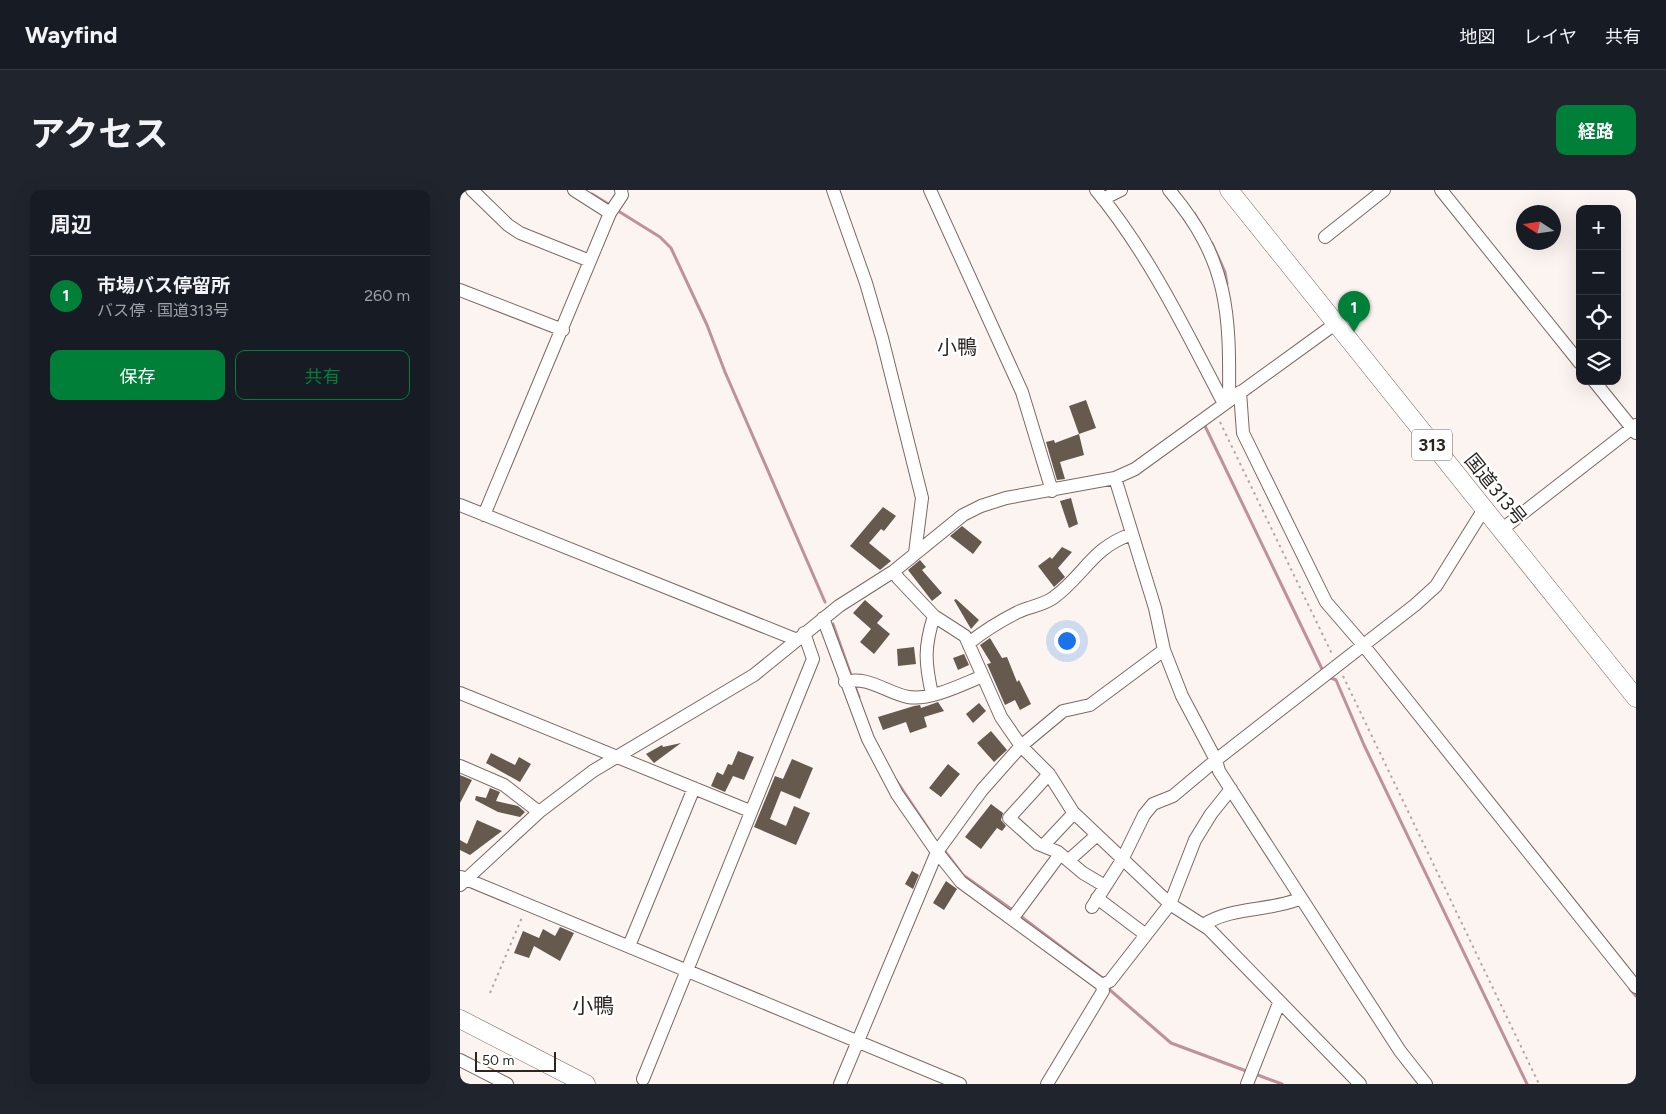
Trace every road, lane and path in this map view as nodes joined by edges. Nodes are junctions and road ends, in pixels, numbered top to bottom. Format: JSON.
{"nodes":[{"id":1,"x":472,"y":190,"type":"edge"},
{"id":2,"x":574,"y":190,"type":"edge"},
{"id":3,"x":621,"y":190,"type":"edge"},
{"id":4,"x":833,"y":190,"type":"edge"},
{"id":5,"x":930,"y":190,"type":"edge"},
{"id":6,"x":1121,"y":190,"type":"edge"},
{"id":7,"x":1169,"y":190,"type":"edge"},
{"id":8,"x":1230,"y":190,"type":"edge"},
{"id":9,"x":1384,"y":190,"type":"edge"},
{"id":10,"x":1440,"y":190,"type":"edge"},
{"id":11,"x":1099,"y":195,"type":"edge"},
{"id":12,"x":610,"y":213,"type":"junction"},
{"id":13,"x":1325,"y":237,"type":"dead end"},
{"id":14,"x":590,"y":261,"type":"junction"},
{"id":15,"x":460,"y":290,"type":"edge"},
{"id":16,"x":1335,"y":324,"type":"junction"},
{"id":17,"x":563,"y":330,"type":"junction"},
{"id":18,"x":1576,"y":358,"type":"edge"},
{"id":19,"x":1597,"y":385,"type":"edge"},
{"id":20,"x":1240,"y":392,"type":"junction"},
{"id":21,"x":1223,"y":406,"type":"junction"},
{"id":22,"x":1635,"y":429,"type":"edge"},
{"id":23,"x":1116,"y":478,"type":"junction"},
{"id":24,"x":1052,"y":491,"type":"junction"},
{"id":25,"x":460,"y":505,"type":"edge"},
{"id":26,"x":1484,"y":509,"type":"junction"},
{"id":27,"x":484,"y":515,"type":"junction"},
{"id":28,"x":1501,"y":530,"type":"junction"},
{"id":29,"x":1132,"y":534,"type":"junction"},
{"id":30,"x":915,"y":553,"type":"junction"},
{"id":31,"x":894,"y":571,"type":"junction"},
{"id":32,"x":934,"y":616,"type":"junction"},
{"id":33,"x":823,"y":618,"type":"junction"},
{"id":34,"x":800,"y":636,"type":"junction"},
{"id":35,"x":969,"y":643,"type":"junction"},
{"id":36,"x":1360,"y":649,"type":"junction"},
{"id":37,"x":1164,"y":650,"type":"junction"},
{"id":38,"x":1338,"y":666,"type":"junction"},
{"id":39,"x":983,"y":676,"type":"junction"},
{"id":40,"x":851,"y":680,"type":"junction"},
{"id":41,"x":460,"y":693,"type":"edge"},
{"id":42,"x":932,"y":694,"type":"junction"},
{"id":43,"x":1636,"y":698,"type":"edge"},
{"id":44,"x":1021,"y":746,"type":"junction"},
{"id":45,"x":617,"y":757,"type":"junction"},
{"id":46,"x":1216,"y":760,"type":"junction"},
{"id":47,"x":460,"y":766,"type":"edge"},
{"id":48,"x":1049,"y":774,"type":"junction"},
{"id":49,"x":694,"y":788,"type":"junction"},
{"id":50,"x":1231,"y":790,"type":"junction"},
{"id":51,"x":750,"y":811,"type":"junction"},
{"id":52,"x":539,"y":812,"type":"junction"},
{"id":53,"x":1074,"y":813,"type":"junction"},
{"id":54,"x":1097,"y":835,"type":"junction"},
{"id":55,"x":1044,"y":846,"type":"junction"},
{"id":56,"x":939,"y":848,"type":"junction"},
{"id":57,"x":1063,"y":859,"type":"junction"},
{"id":58,"x":1122,"y":860,"type":"junction"},
{"id":59,"x":462,"y":880,"type":"edge"},
{"id":60,"x":1105,"y":886,"type":"junction"},
{"id":61,"x":1299,"y":899,"type":"junction"},
{"id":62,"x":528,"y":904,"type":"junction"},
{"id":63,"x":1170,"y":904,"type":"junction"},
{"id":64,"x":1015,"y":914,"type":"junction"},
{"id":65,"x":1202,"y":925,"type":"junction"},
{"id":66,"x":1146,"y":935,"type":"junction"},
{"id":67,"x":629,"y":946,"type":"junction"},
{"id":68,"x":688,"y":970,"type":"junction"},
{"id":69,"x":1106,"y":983,"type":"junction"},
{"id":70,"x":1636,"y":987,"type":"edge"},
{"id":71,"x":490,"y":993,"type":"dead end"},
{"id":72,"x":1279,"y":1003,"type":"junction"},
{"id":73,"x":460,"y":1019,"type":"edge"},
{"id":74,"x":460,"y":1029,"type":"edge"},
{"id":75,"x":858,"y":1042,"type":"junction"},
{"id":76,"x":460,"y":1060,"type":"edge"},
{"id":77,"x":643,"y":1078,"type":"dead end"},
{"id":78,"x":1248,"y":1081,"type":"edge"},
{"id":79,"x":507,"y":1084,"type":"edge"},
{"id":80,"x":566,"y":1084,"type":"edge"},
{"id":81,"x":586,"y":1084,"type":"edge"},
{"id":82,"x":840,"y":1084,"type":"edge"},
{"id":83,"x":960,"y":1084,"type":"edge"},
{"id":84,"x":1047,"y":1084,"type":"edge"},
{"id":85,"x":1360,"y":1084,"type":"edge"},
{"id":86,"x":1426,"y":1084,"type":"edge"},
{"id":87,"x":1539,"y":1084,"type":"edge"}],
"edges":[{"from":1,"to":14,"type":"street"},
{"from":2,"to":12,"type":"street"},
{"from":3,"to":12,"type":"street"},
{"from":4,"to":30,"type":"street"},
{"from":5,"to":24,"type":"street"},
{"from":6,"to":11,"type":"street"},
{"from":7,"to":21,"type":"street"},
{"from":8,"to":16,"type":"highway","name":"国道313号","number":"313"},
{"from":9,"to":13,"type":"street"},
{"from":10,"to":18,"type":"street"},
{"from":11,"to":21,"type":"street"},
{"from":12,"to":14,"type":"street"},
{"from":14,"to":17,"type":"street"},
{"from":15,"to":17,"type":"street"},
{"from":16,"to":20,"type":"street"},
{"from":16,"to":26,"type":"highway","name":"国道313号","number":"313"},
{"from":17,"to":27,"type":"street"},
{"from":19,"to":22,"type":"street"},
{"from":20,"to":21,"type":"street"},
{"from":20,"to":36,"type":"street"},
{"from":21,"to":23,"type":"street"},
{"from":21,"to":38,"type":"path"},
{"from":22,"to":28,"type":"street"},
{"from":23,"to":24,"type":"street"},
{"from":23,"to":29,"type":"street"},
{"from":24,"to":30,"type":"street"},
{"from":25,"to":27,"type":"street"},
{"from":26,"to":28,"type":"highway","name":"国道313号","number":"313"},
{"from":26,"to":36,"type":"street"},
{"from":27,"to":34,"type":"street"},
{"from":28,"to":43,"type":"highway","name":"国道313号","number":"313"},
{"from":29,"to":35,"type":"street"},
{"from":29,"to":37,"type":"street"},
{"from":30,"to":31,"type":"street"},
{"from":31,"to":32,"type":"street"},
{"from":31,"to":33,"type":"street"},
{"from":32,"to":35,"type":"street"},
{"from":32,"to":42,"type":"street"},
{"from":33,"to":34,"type":"street"},
{"from":33,"to":40,"type":"street"},
{"from":34,"to":45,"type":"street"},
{"from":34,"to":51,"type":"street"},
{"from":35,"to":39,"type":"street"},
{"from":36,"to":38,"type":"street"},
{"from":36,"to":70,"type":"street"},
{"from":37,"to":44,"type":"street"},
{"from":37,"to":46,"type":"street"},
{"from":38,"to":46,"type":"street"},
{"from":38,"to":87,"type":"path"},
{"from":39,"to":42,"type":"street"},
{"from":39,"to":44,"type":"street"},
{"from":40,"to":42,"type":"street"},
{"from":40,"to":56,"type":"street"},
{"from":41,"to":45,"type":"street"},
{"from":44,"to":48,"type":"street"},
{"from":44,"to":56,"type":"street"},
{"from":45,"to":49,"type":"street"},
{"from":45,"to":52,"type":"street"},
{"from":46,"to":50,"type":"street"},
{"from":46,"to":58,"type":"street"},
{"from":47,"to":52,"type":"street"},
{"from":48,"to":53,"type":"street"},
{"from":48,"to":55,"type":"street"},
{"from":49,"to":51,"type":"street"},
{"from":49,"to":67,"type":"street"},
{"from":50,"to":61,"type":"street"},
{"from":50,"to":63,"type":"street"},
{"from":51,"to":68,"type":"street"},
{"from":52,"to":59,"type":"street"},
{"from":53,"to":54,"type":"street"},
{"from":53,"to":55,"type":"street"},
{"from":54,"to":57,"type":"street"},
{"from":54,"to":58,"type":"street"},
{"from":55,"to":57,"type":"street"},
{"from":56,"to":64,"type":"street"},
{"from":56,"to":75,"type":"street"},
{"from":57,"to":60,"type":"street"},
{"from":57,"to":64,"type":"street"},
{"from":58,"to":60,"type":"street"},
{"from":58,"to":63,"type":"street"},
{"from":59,"to":62,"type":"street"},
{"from":60,"to":66,"type":"street"},
{"from":61,"to":65,"type":"street"},
{"from":61,"to":86,"type":"street"},
{"from":62,"to":67,"type":"street"},
{"from":62,"to":71,"type":"path"},
{"from":63,"to":65,"type":"street"},
{"from":63,"to":66,"type":"street"},
{"from":64,"to":69,"type":"street"},
{"from":65,"to":72,"type":"street"},
{"from":66,"to":69,"type":"street"},
{"from":67,"to":68,"type":"street"},
{"from":68,"to":75,"type":"street"},
{"from":68,"to":77,"type":"street"},
{"from":69,"to":84,"type":"street"},
{"from":72,"to":78,"type":"street"},
{"from":72,"to":85,"type":"street"},
{"from":73,"to":81,"type":"highway"},
{"from":74,"to":80,"type":"highway"},
{"from":75,"to":82,"type":"street"},
{"from":75,"to":83,"type":"street"},
{"from":76,"to":79,"type":"street"}]}
